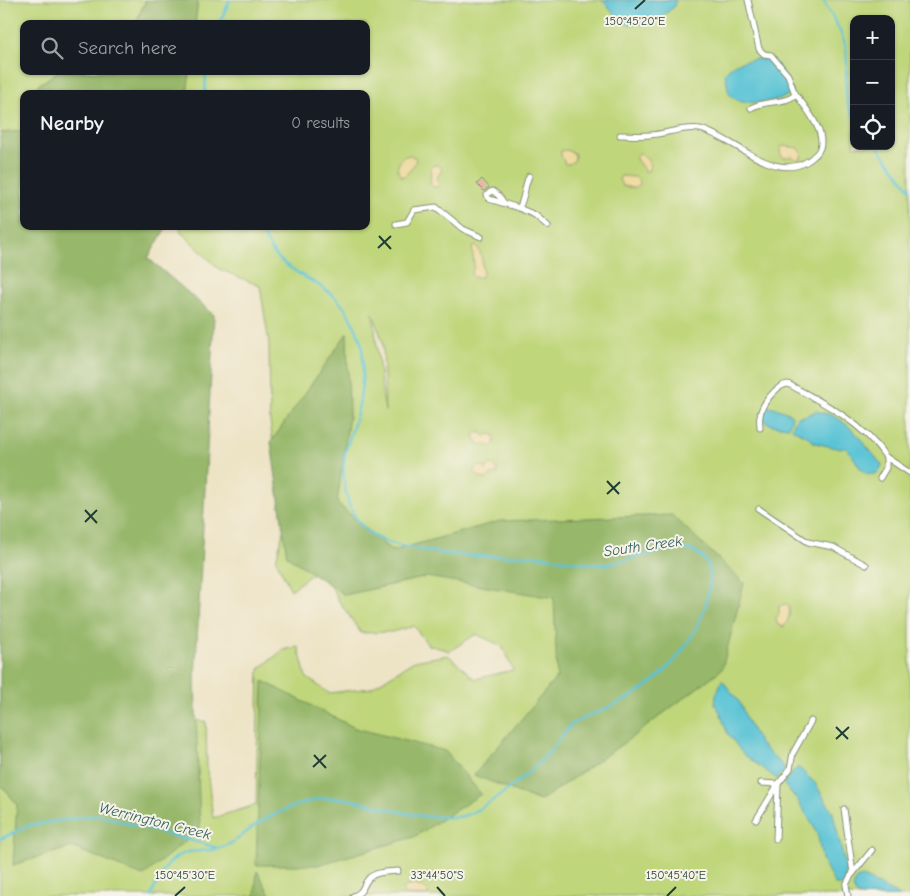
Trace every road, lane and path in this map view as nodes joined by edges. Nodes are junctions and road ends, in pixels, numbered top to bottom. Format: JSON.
{"nodes":[{"id":1,"x":748,"y":0,"type":"edge"},
{"id":2,"x":795,"y":93,"type":"junction"},
{"id":3,"x":751,"y":108,"type":"dead end"},
{"id":4,"x":620,"y":135,"type":"dead end"},
{"id":5,"x":529,"y":176,"type":"dead end"},
{"id":6,"x":504,"y":203,"type":"dead end"},
{"id":7,"x":519,"y":208,"type":"junction"},
{"id":8,"x":396,"y":224,"type":"dead end"},
{"id":9,"x":548,"y":226,"type":"dead end"},
{"id":10,"x":481,"y":237,"type":"dead end"},
{"id":11,"x":760,"y":428,"type":"dead end"},
{"id":12,"x":886,"y":457,"type":"junction"},
{"id":13,"x":910,"y":473,"type":"edge"},
{"id":14,"x":880,"y":478,"type":"dead end"},
{"id":15,"x":759,"y":509,"type":"dead end"},
{"id":16,"x":866,"y":565,"type":"dead end"},
{"id":17,"x":811,"y":721,"type":"dead end"},
{"id":18,"x":760,"y":784,"type":"dead end"},
{"id":19,"x":778,"y":784,"type":"junction"},
{"id":20,"x":844,"y":809,"type":"dead end"},
{"id":21,"x":756,"y":820,"type":"dead end"},
{"id":22,"x":776,"y":839,"type":"dead end"},
{"id":23,"x":872,"y":850,"type":"dead end"},
{"id":24,"x":398,"y":871,"type":"dead end"},
{"id":25,"x":853,"y":873,"type":"junction"},
{"id":26,"x":353,"y":896,"type":"edge"},
{"id":27,"x":848,"y":896,"type":"edge"}],
"edges":[{"from":1,"to":2,"type":"lane"},
{"from":2,"to":3,"type":"lane"},
{"from":2,"to":4,"type":"lane"},
{"from":5,"to":7,"type":"lane"},
{"from":6,"to":7,"type":"lane"},
{"from":7,"to":9,"type":"lane"},
{"from":8,"to":10,"type":"lane"},
{"from":11,"to":12,"type":"lane"},
{"from":12,"to":13,"type":"lane"},
{"from":12,"to":14,"type":"lane"},
{"from":15,"to":16,"type":"lane"},
{"from":17,"to":19,"type":"lane"},
{"from":18,"to":19,"type":"lane"},
{"from":19,"to":21,"type":"lane"},
{"from":19,"to":22,"type":"lane"},
{"from":20,"to":25,"type":"lane"},
{"from":23,"to":25,"type":"lane"},
{"from":24,"to":26,"type":"lane"},
{"from":25,"to":27,"type":"lane"}]}
